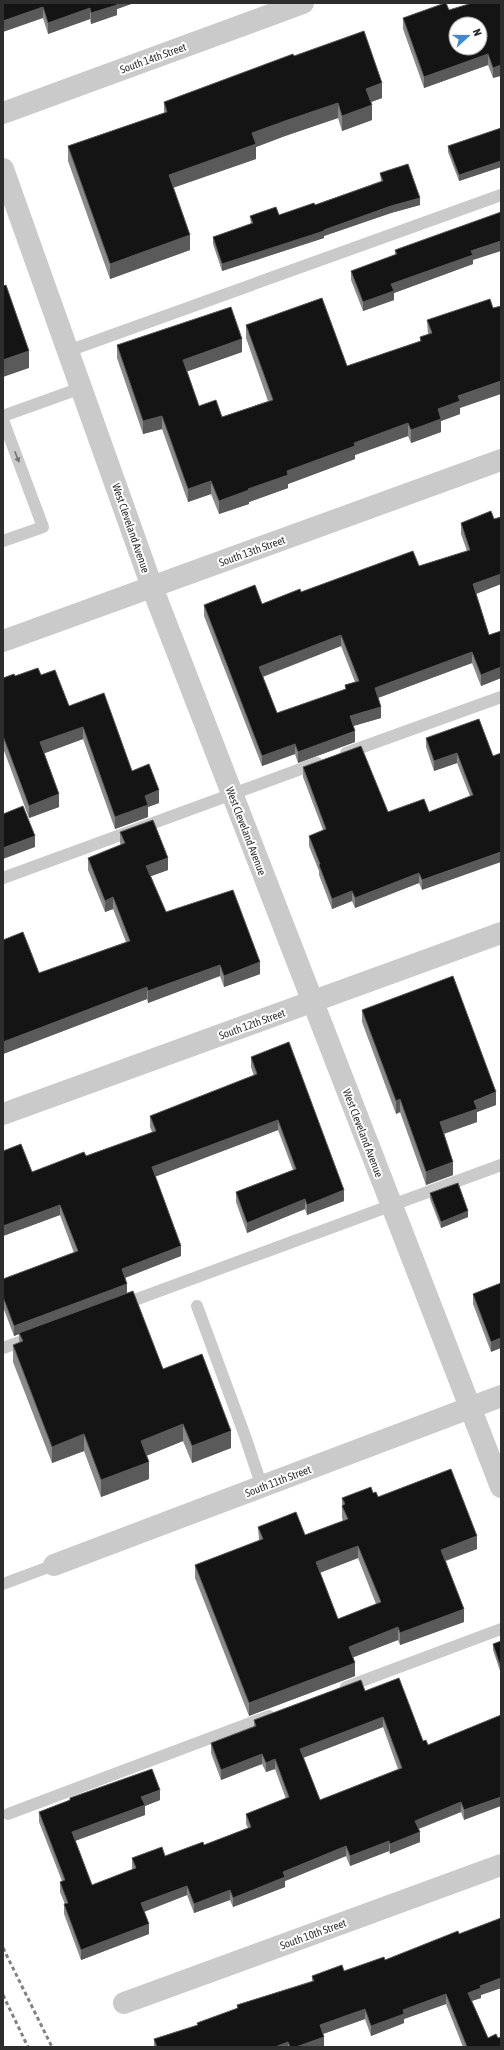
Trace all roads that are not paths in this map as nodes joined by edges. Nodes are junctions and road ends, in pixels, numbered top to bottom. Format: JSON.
{"nodes":[{"id":1,"x":303,"y":3,"type":"edge"},
{"id":2,"x":3,"y":113,"type":"edge"},
{"id":3,"x":3,"y":169,"type":"edge"},
{"id":4,"x":501,"y":194,"type":"edge"},
{"id":5,"x":68,"y":351,"type":"junction"},
{"id":6,"x":81,"y":388,"type":"junction"},
{"id":7,"x":3,"y":416,"type":"edge"},
{"id":8,"x":3,"y":420,"type":"edge"},
{"id":9,"x":501,"y":460,"type":"edge"},
{"id":10,"x":3,"y":541,"type":"edge"},
{"id":11,"x":152,"y":587,"type":"junction"},
{"id":12,"x":3,"y":641,"type":"edge"},
{"id":13,"x":501,"y":696,"type":"edge"},
{"id":14,"x":232,"y":794,"type":"junction"},
{"id":15,"x":3,"y":878,"type":"edge"},
{"id":16,"x":501,"y":933,"type":"edge"},
{"id":17,"x":313,"y":1001,"type":"junction"},
{"id":18,"x":3,"y":1114,"type":"edge"},
{"id":19,"x":501,"y":1165,"type":"edge"},
{"id":20,"x":391,"y":1205,"type":"junction"},
{"id":21,"x":197,"y":1306,"type":"dead end"},
{"id":22,"x":108,"y":1309,"type":"edge"},
{"id":23,"x":48,"y":1331,"type":"edge"},
{"id":24,"x":3,"y":1348,"type":"edge"},
{"id":25,"x":501,"y":1396,"type":"edge"},
{"id":26,"x":470,"y":1408,"type":"junction"},
{"id":27,"x":262,"y":1487,"type":"junction"},
{"id":28,"x":501,"y":1487,"type":"edge"},
{"id":29,"x":54,"y":1565,"type":"joint"},
{"id":30,"x":3,"y":1584,"type":"edge"},
{"id":31,"x":501,"y":1629,"type":"edge"},
{"id":32,"x":337,"y":1691,"type":"edge"},
{"id":33,"x":277,"y":1713,"type":"edge"},
{"id":34,"x":8,"y":1814,"type":"dead end"},
{"id":35,"x":501,"y":1865,"type":"edge"},
{"id":36,"x":124,"y":2003,"type":"dead end"}],
"edges":[{"from":1,"to":2,"type":"street","name":"South 14th Street"},
{"from":3,"to":5,"type":"street","name":"West Cleveland Avenue"},
{"from":4,"to":5,"type":"lane"},
{"from":5,"to":6,"type":"street","name":"West Cleveland Avenue"},
{"from":6,"to":7,"type":"lane"},
{"from":6,"to":11,"type":"street","name":"West Cleveland Avenue"},
{"from":8,"to":10,"type":"lane","one_way":true},
{"from":9,"to":11,"type":"street","name":"South 13th Street"},
{"from":11,"to":12,"type":"street","name":"South 13th Street"},
{"from":11,"to":14,"type":"street","name":"West Cleveland Avenue"},
{"from":13,"to":14,"type":"lane"},
{"from":14,"to":15,"type":"lane"},
{"from":14,"to":17,"type":"street","name":"West Cleveland Avenue"},
{"from":16,"to":17,"type":"street","name":"South 12th Street"},
{"from":17,"to":18,"type":"street","name":"South 12th Street"},
{"from":17,"to":20,"type":"street","name":"West Cleveland Avenue"},
{"from":19,"to":20,"type":"lane"},
{"from":20,"to":22,"type":"lane"},
{"from":20,"to":26,"type":"street","name":"West Cleveland Avenue"},
{"from":21,"to":27,"type":"lane"},
{"from":23,"to":24,"type":"lane"},
{"from":25,"to":26,"type":"street","name":"South 11th Street"},
{"from":26,"to":27,"type":"street","name":"South 11th Street"},
{"from":26,"to":28,"type":"street","name":"West Cleveland Avenue"},
{"from":27,"to":29,"type":"street","name":"South 11th Street"},
{"from":29,"to":30,"type":"lane"},
{"from":31,"to":32,"type":"lane"},
{"from":33,"to":34,"type":"lane"},
{"from":35,"to":36,"type":"street","name":"South 10th Street"}]}
